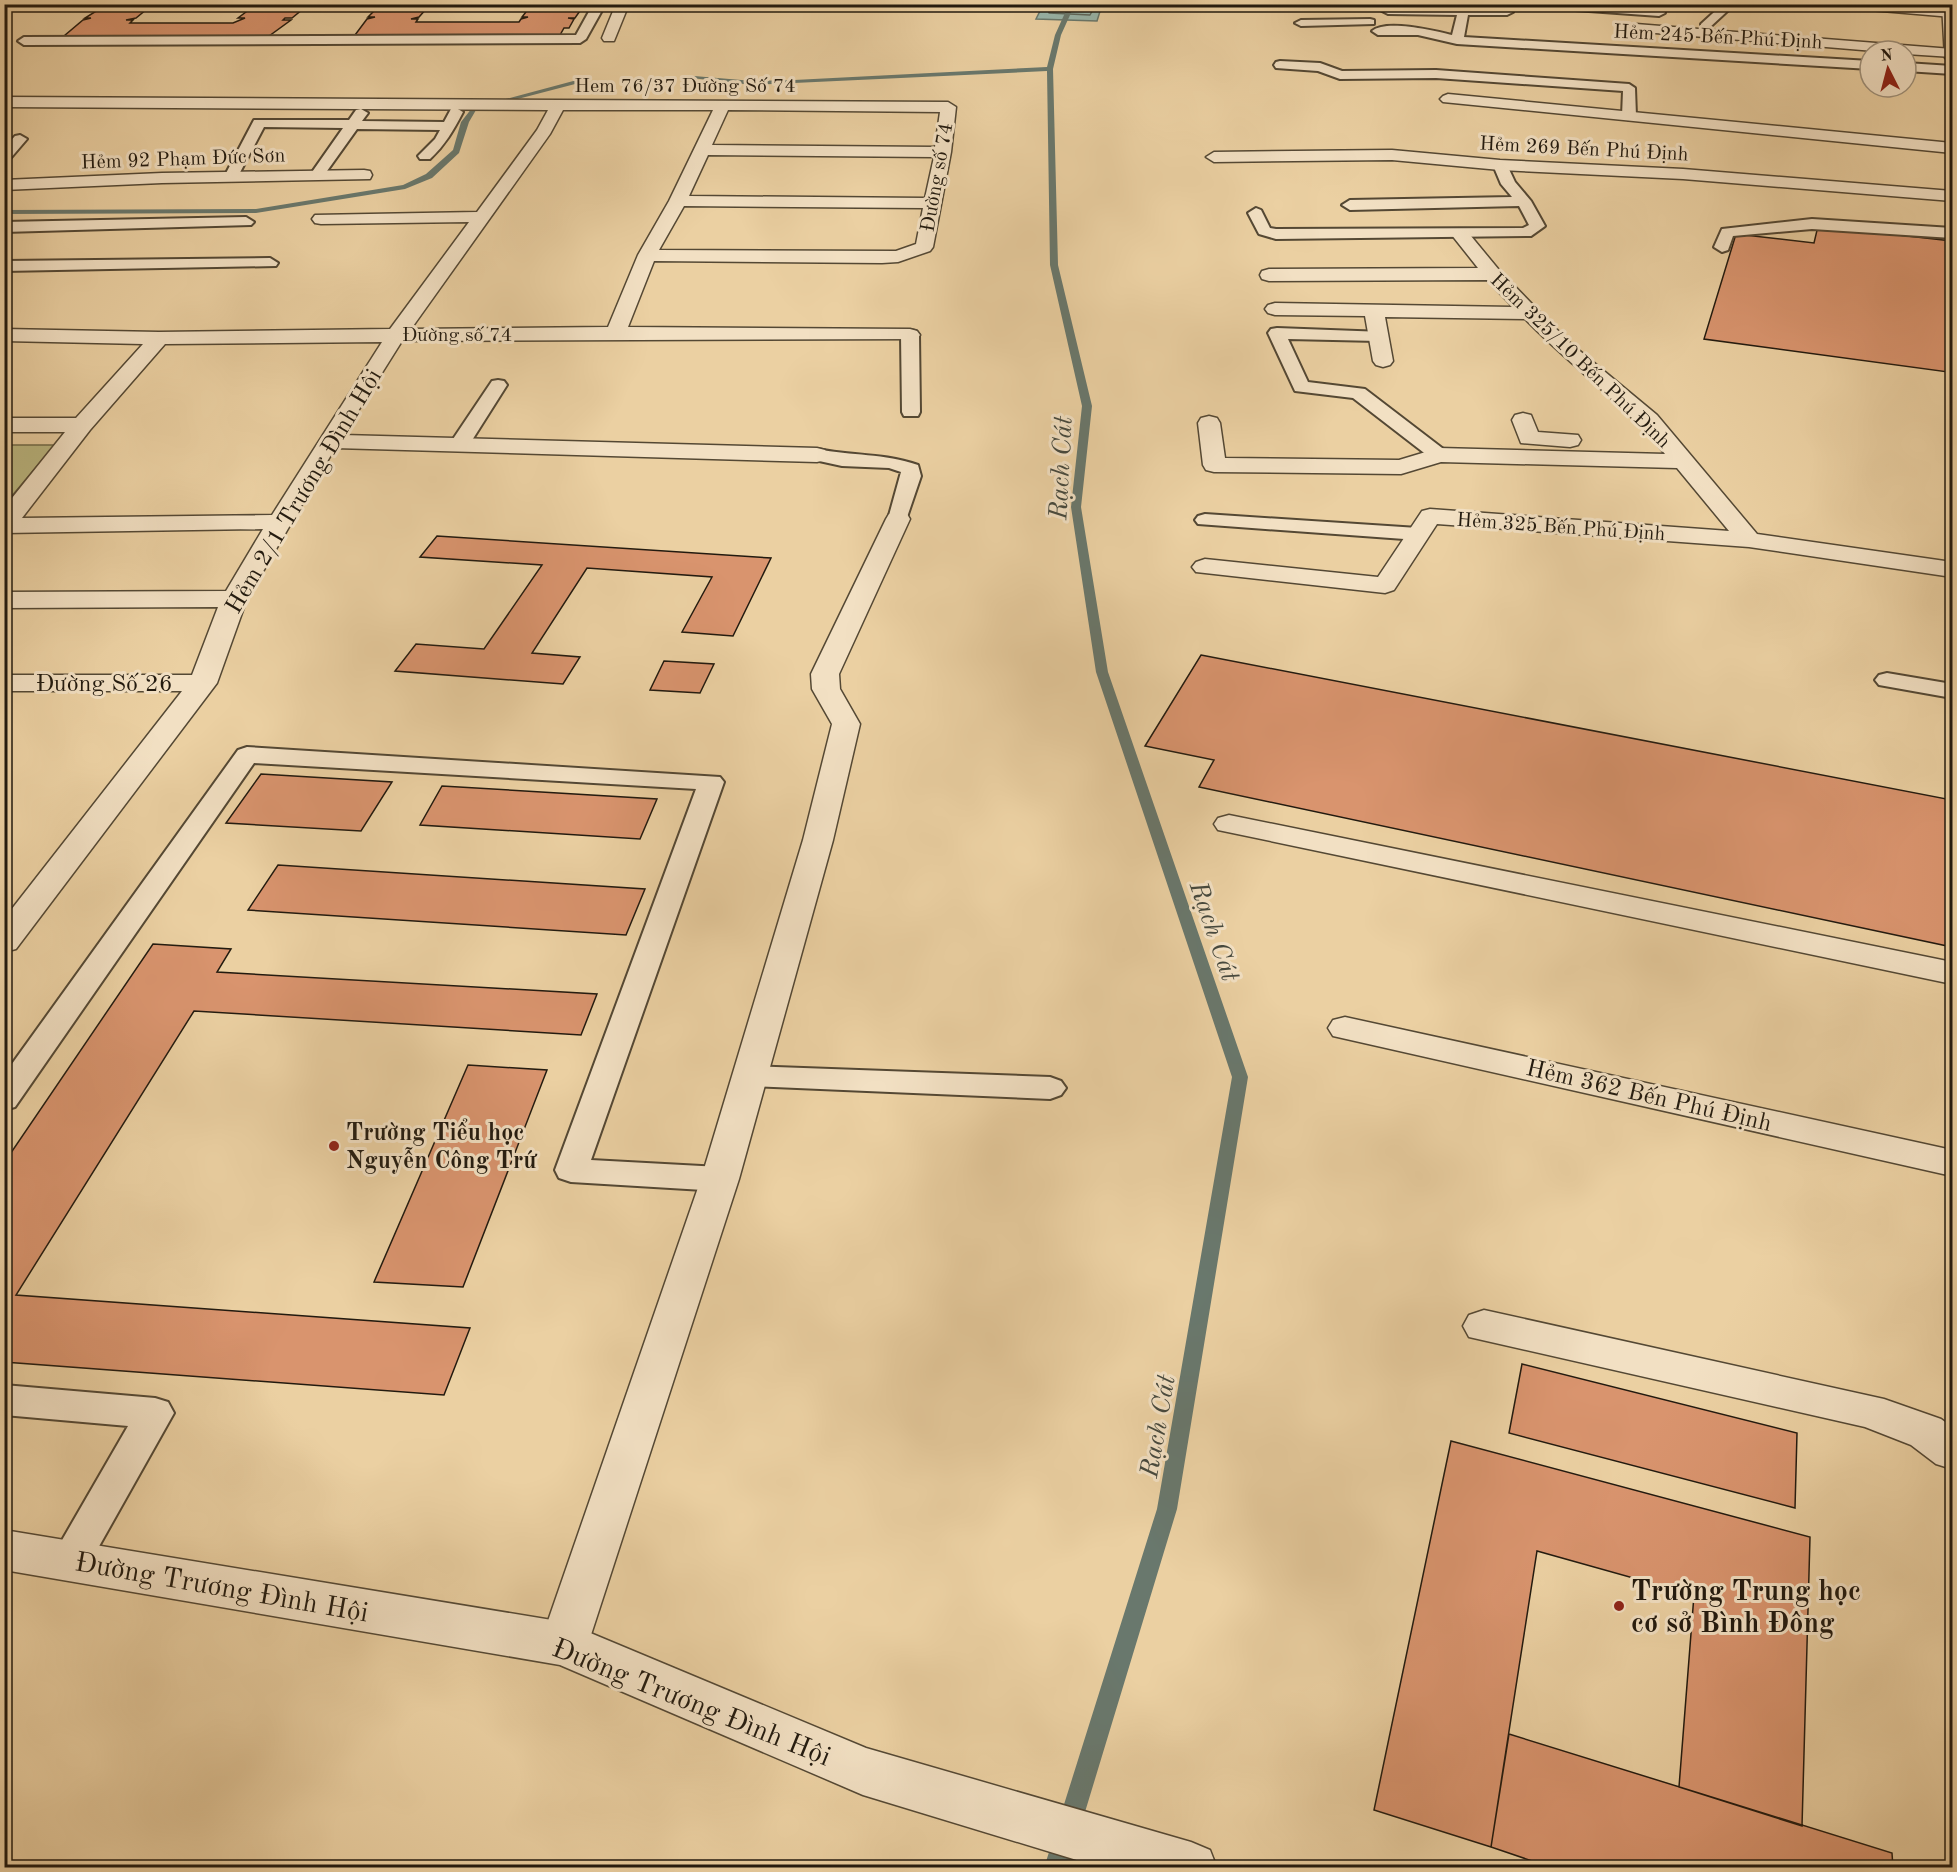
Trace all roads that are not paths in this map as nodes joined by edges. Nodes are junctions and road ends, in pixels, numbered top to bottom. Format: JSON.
{"nodes":[{"id":1,"x":623,"y":4,"type":"edge"},
{"id":2,"x":1533,"y":4,"type":"edge"},
{"id":3,"x":1658,"y":4,"type":"edge"},
{"id":4,"x":1730,"y":4,"type":"edge"},
{"id":5,"x":1846,"y":4,"type":"edge"},
{"id":6,"x":166,"y":5,"type":"edge"},
{"id":7,"x":187,"y":5,"type":"edge"},
{"id":8,"x":107,"y":6,"type":"dead end"},
{"id":9,"x":1464,"y":7,"type":"edge"},
{"id":10,"x":1361,"y":9,"type":"dead end"},
{"id":11,"x":1950,"y":9,"type":"edge"},
{"id":12,"x":1388,"y":11,"type":"dead end"},
{"id":13,"x":1507,"y":12,"type":"dead end"},
{"id":14,"x":1301,"y":22,"type":"dead end"},
{"id":15,"x":1374,"y":26,"type":"junction"},
{"id":16,"x":1705,"y":26,"type":"dead end"},
{"id":17,"x":1636,"y":28,"type":"dead end"},
{"id":18,"x":609,"y":38,"type":"dead end"},
{"id":19,"x":1457,"y":40,"type":"junction"},
{"id":20,"x":24,"y":41,"type":"dead end"},
{"id":21,"x":1391,"y":47,"type":"dead end"},
{"id":22,"x":1952,"y":53,"type":"edge"},
{"id":23,"x":1953,"y":58,"type":"edge"},
{"id":24,"x":1858,"y":64,"type":"edge"},
{"id":25,"x":1280,"y":65,"type":"dead end"},
{"id":26,"x":1918,"y":68,"type":"edge"},
{"id":27,"x":1953,"y":70,"type":"edge"},
{"id":28,"x":1448,"y":99,"type":"dead end"},
{"id":29,"x":4,"y":102,"type":"edge"},
{"id":30,"x":222,"y":103,"type":"junction"},
{"id":31,"x":274,"y":104,"type":"junction"},
{"id":32,"x":368,"y":104,"type":"junction"},
{"id":33,"x":459,"y":105,"type":"junction"},
{"id":34,"x":558,"y":105,"type":"junction"},
{"id":35,"x":723,"y":105,"type":"junction"},
{"id":36,"x":948,"y":107,"type":"joint"},
{"id":37,"x":1629,"y":116,"type":"junction"},
{"id":38,"x":62,"y":118,"type":"dead end"},
{"id":39,"x":259,"y":123,"type":"junction"},
{"id":40,"x":353,"y":124,"type":"junction"},
{"id":41,"x":449,"y":126,"type":"junction"},
{"id":42,"x":21,"y":138,"type":"dead end"},
{"id":43,"x":1953,"y":148,"type":"edge"},
{"id":44,"x":703,"y":150,"type":"junction"},
{"id":45,"x":943,"y":152,"type":"junction"},
{"id":46,"x":425,"y":156,"type":"dead end"},
{"id":47,"x":4,"y":157,"type":"edge"},
{"id":48,"x":1214,"y":157,"type":"dead end"},
{"id":49,"x":1500,"y":165,"type":"junction"},
{"id":50,"x":317,"y":175,"type":"junction"},
{"id":51,"x":364,"y":175,"type":"dead end"},
{"id":52,"x":231,"y":177,"type":"junction"},
{"id":53,"x":4,"y":185,"type":"edge"},
{"id":54,"x":1953,"y":196,"type":"edge"},
{"id":55,"x":678,"y":201,"type":"junction"},
{"id":56,"x":1524,"y":201,"type":"junction"},
{"id":57,"x":933,"y":204,"type":"junction"},
{"id":58,"x":1350,"y":205,"type":"dead end"},
{"id":59,"x":1256,"y":213,"type":"dead end"},
{"id":60,"x":481,"y":217,"type":"junction"},
{"id":61,"x":321,"y":219,"type":"dead end"},
{"id":62,"x":246,"y":222,"type":"dead end"},
{"id":63,"x":4,"y":227,"type":"edge"},
{"id":64,"x":1953,"y":233,"type":"edge"},
{"id":65,"x":1460,"y":234,"type":"junction"},
{"id":66,"x":1722,"y":248,"type":"dead end"},
{"id":67,"x":647,"y":255,"type":"junction"},
{"id":68,"x":270,"y":263,"type":"dead end"},
{"id":69,"x":4,"y":266,"type":"edge"},
{"id":70,"x":1492,"y":274,"type":"junction"},
{"id":71,"x":1269,"y":275,"type":"dead end"},
{"id":72,"x":1275,"y":309,"type":"dead end"},
{"id":73,"x":1374,"y":312,"type":"junction"},
{"id":74,"x":1530,"y":313,"type":"junction"},
{"id":75,"x":616,"y":333,"type":"junction"},
{"id":76,"x":397,"y":334,"type":"junction"},
{"id":77,"x":4,"y":335,"type":"edge"},
{"id":78,"x":910,"y":335,"type":"joint"},
{"id":79,"x":1378,"y":336,"type":"junction"},
{"id":80,"x":159,"y":338,"type":"junction"},
{"id":81,"x":1383,"y":361,"type":"dead end"},
{"id":82,"x":498,"y":385,"type":"dead end"},
{"id":83,"x":911,"y":412,"type":"dead end"},
{"id":84,"x":1523,"y":420,"type":"dead end"},
{"id":85,"x":1209,"y":423,"type":"dead end"},
{"id":86,"x":82,"y":425,"type":"junction"},
{"id":87,"x":4,"y":426,"type":"edge"},
{"id":88,"x":328,"y":441,"type":"junction"},
{"id":89,"x":459,"y":445,"type":"junction"},
{"id":90,"x":1677,"y":453,"type":"junction"},
{"id":91,"x":817,"y":455,"type":"joint"},
{"id":92,"x":1439,"y":455,"type":"junction"},
{"id":93,"x":898,"y":519,"type":"joint"},
{"id":94,"x":1205,"y":520,"type":"dead end"},
{"id":95,"x":279,"y":522,"type":"junction"},
{"id":96,"x":4,"y":526,"type":"edge"},
{"id":97,"x":1418,"y":534,"type":"junction"},
{"id":98,"x":1749,"y":540,"type":"junction"},
{"id":99,"x":1205,"y":567,"type":"dead end"},
{"id":100,"x":1953,"y":570,"type":"edge"},
{"id":101,"x":234,"y":599,"type":"junction"},
{"id":102,"x":4,"y":600,"type":"edge"},
{"id":103,"x":1887,"y":680,"type":"dead end"},
{"id":104,"x":4,"y":683,"type":"edge"},
{"id":105,"x":202,"y":683,"type":"junction"},
{"id":106,"x":1953,"y":691,"type":"edge"},
{"id":107,"x":1228,"y":824,"type":"dead end"},
{"id":108,"x":4,"y":942,"type":"edge"},
{"id":109,"x":1953,"y":973,"type":"edge"},
{"id":110,"x":1345,"y":1028,"type":"dead end"},
{"id":111,"x":750,"y":1076,"type":"junction"},
{"id":112,"x":1050,"y":1088,"type":"dead end"},
{"id":113,"x":4,"y":1099,"type":"edge"},
{"id":114,"x":1953,"y":1163,"type":"edge"},
{"id":115,"x":720,"y":1179,"type":"junction"},
{"id":116,"x":1484,"y":1326,"type":"dead end"},
{"id":117,"x":4,"y":1400,"type":"edge"},
{"id":118,"x":1953,"y":1451,"type":"edge"},
{"id":119,"x":4,"y":1550,"type":"edge"},
{"id":120,"x":70,"y":1561,"type":"junction"},
{"id":121,"x":564,"y":1644,"type":"junction"},
{"id":122,"x":1191,"y":1868,"type":"edge"}],
"edges":[{"from":1,"to":18,"type":"street"},
{"from":2,"to":3,"type":"lane","name":"Hẻm 245 Bến Phú Định"},
{"from":4,"to":16,"type":"lane"},
{"from":5,"to":11,"type":"street"},
{"from":6,"to":7,"type":"lane"},
{"from":6,"to":8,"type":"lane"},
{"from":7,"to":20,"type":"lane"},
{"from":9,"to":12,"type":"lane"},
{"from":9,"to":13,"type":"lane"},
{"from":9,"to":19,"type":"lane"},
{"from":10,"to":15,"type":"lane"},
{"from":11,"to":22,"type":"street"},
{"from":14,"to":15,"type":"lane","name":"Hẻm 245 Bến Phú Định"},
{"from":15,"to":19,"type":"lane","name":"Hẻm 245 Bến Phú Định"},
{"from":15,"to":21,"type":"lane"},
{"from":17,"to":22,"type":"street"},
{"from":19,"to":24,"type":"lane","name":"Hẻm 245 Bến Phú Định"},
{"from":22,"to":23,"type":"street"},
{"from":25,"to":37,"type":"lane"},
{"from":26,"to":27,"type":"lane"},
{"from":28,"to":37,"type":"street"},
{"from":29,"to":30,"type":"street"},
{"from":30,"to":31,"type":"street"},
{"from":30,"to":38,"type":"street"},
{"from":31,"to":32,"type":"street"},
{"from":31,"to":39,"type":"lane"},
{"from":32,"to":33,"type":"street"},
{"from":32,"to":40,"type":"lane"},
{"from":33,"to":34,"type":"street"},
{"from":33,"to":41,"type":"lane"},
{"from":34,"to":35,"type":"street","name":"Hem 76/37 Đường Số 74"},
{"from":34,"to":60,"type":"street","name":"Hem 76/37 Đường Số 74"},
{"from":35,"to":36,"type":"street","name":"Hem 76/37 Đường Số 74"},
{"from":35,"to":44,"type":"street"},
{"from":36,"to":45,"type":"street","name":"Đường số 74"},
{"from":37,"to":43,"type":"street"},
{"from":39,"to":40,"type":"lane"},
{"from":39,"to":52,"type":"lane"},
{"from":40,"to":41,"type":"lane"},
{"from":40,"to":50,"type":"lane"},
{"from":41,"to":46,"type":"lane"},
{"from":42,"to":47,"type":"lane"},
{"from":44,"to":45,"type":"street"},
{"from":44,"to":55,"type":"street"},
{"from":45,"to":57,"type":"street","name":"Đường số 74"},
{"from":48,"to":49,"type":"street","name":"Hẻm 269 Bến Phú Định"},
{"from":49,"to":54,"type":"street","name":"Hẻm 269 Bến Phú Định"},
{"from":49,"to":56,"type":"lane"},
{"from":50,"to":51,"type":"street","name":"Hẻm 92 Phạm Đức Sơn"},
{"from":50,"to":52,"type":"street","name":"Hẻm 92 Phạm Đức Sơn"},
{"from":52,"to":53,"type":"street","name":"Hẻm 92 Phạm Đức Sơn"},
{"from":55,"to":57,"type":"street"},
{"from":55,"to":67,"type":"street"},
{"from":56,"to":58,"type":"lane"},
{"from":56,"to":65,"type":"lane"},
{"from":57,"to":67,"type":"street","name":"Đường số 74"},
{"from":59,"to":65,"type":"lane"},
{"from":60,"to":61,"type":"street"},
{"from":60,"to":76,"type":"street","name":"Hem 76/37 Đường Số 74"},
{"from":62,"to":63,"type":"lane"},
{"from":64,"to":66,"type":"lane"},
{"from":65,"to":70,"type":"street","name":"Hẻm 325/10 Bến Phú Định"},
{"from":67,"to":75,"type":"street"},
{"from":68,"to":69,"type":"lane"},
{"from":70,"to":71,"type":"street"},
{"from":70,"to":74,"type":"street","name":"Hẻm 325/10 Bến Phú Định"},
{"from":72,"to":73,"type":"street"},
{"from":73,"to":74,"type":"street"},
{"from":73,"to":79,"type":"street"},
{"from":74,"to":90,"type":"street","name":"Hẻm 325/10 Bến Phú Định"},
{"from":75,"to":76,"type":"street","name":"Đường số 74"},
{"from":75,"to":78,"type":"street","name":"Đường số 74"},
{"from":76,"to":80,"type":"street","name":"Đường số 74"},
{"from":76,"to":88,"type":"street","name":"Hẻm 2/1 Trương Đình Hội"},
{"from":77,"to":80,"type":"street","name":"Đường số 74"},
{"from":78,"to":83,"type":"lane"},
{"from":79,"to":81,"type":"street"},
{"from":79,"to":92,"type":"lane"},
{"from":80,"to":86,"type":"street"},
{"from":82,"to":89,"type":"lane"},
{"from":84,"to":90,"type":"street"},
{"from":85,"to":92,"type":"street"},
{"from":86,"to":87,"type":"street"},
{"from":86,"to":96,"type":"street"},
{"from":88,"to":89,"type":"street"},
{"from":88,"to":95,"type":"street","name":"Hẻm 2/1 Trương Đình Hội"},
{"from":89,"to":91,"type":"street"},
{"from":90,"to":92,"type":"street"},
{"from":90,"to":98,"type":"street","name":"Hẻm 325/10 Bến Phú Định"},
{"from":91,"to":93,"type":"lane"},
{"from":93,"to":111,"type":"street"},
{"from":94,"to":97,"type":"lane"},
{"from":95,"to":96,"type":"street"},
{"from":95,"to":101,"type":"street","name":"Hẻm 2/1 Trương Đình Hội"},
{"from":97,"to":98,"type":"street","name":"Hẻm 325 Bến Phú Định"},
{"from":97,"to":99,"type":"street","name":"Hẻm 325 Bến Phú Định"},
{"from":98,"to":100,"type":"street","name":"Hẻm 325 Bến Phú Định"},
{"from":101,"to":102,"type":"street"},
{"from":101,"to":105,"type":"street","name":"Hẻm 2/1 Trương Đình Hội"},
{"from":103,"to":106,"type":"lane"},
{"from":104,"to":105,"type":"street","name":"Đường Số 26"},
{"from":105,"to":108,"type":"street","name":"Hẻm 2/1 Trương Đình Hội"},
{"from":107,"to":109,"type":"street"},
{"from":110,"to":114,"type":"street","name":"Hẻm 362 Bến Phú Định"},
{"from":111,"to":112,"type":"lane"},
{"from":111,"to":115,"type":"street"},
{"from":113,"to":115,"type":"lane"},
{"from":115,"to":121,"type":"street"},
{"from":116,"to":118,"type":"street"},
{"from":117,"to":120,"type":"lane"},
{"from":119,"to":120,"type":"street","name":"Đường Trương Đình Hội"},
{"from":120,"to":121,"type":"street","name":"Đường Trương Đình Hội"},
{"from":121,"to":122,"type":"street","name":"Đường Trương Đình Hội"}]}
